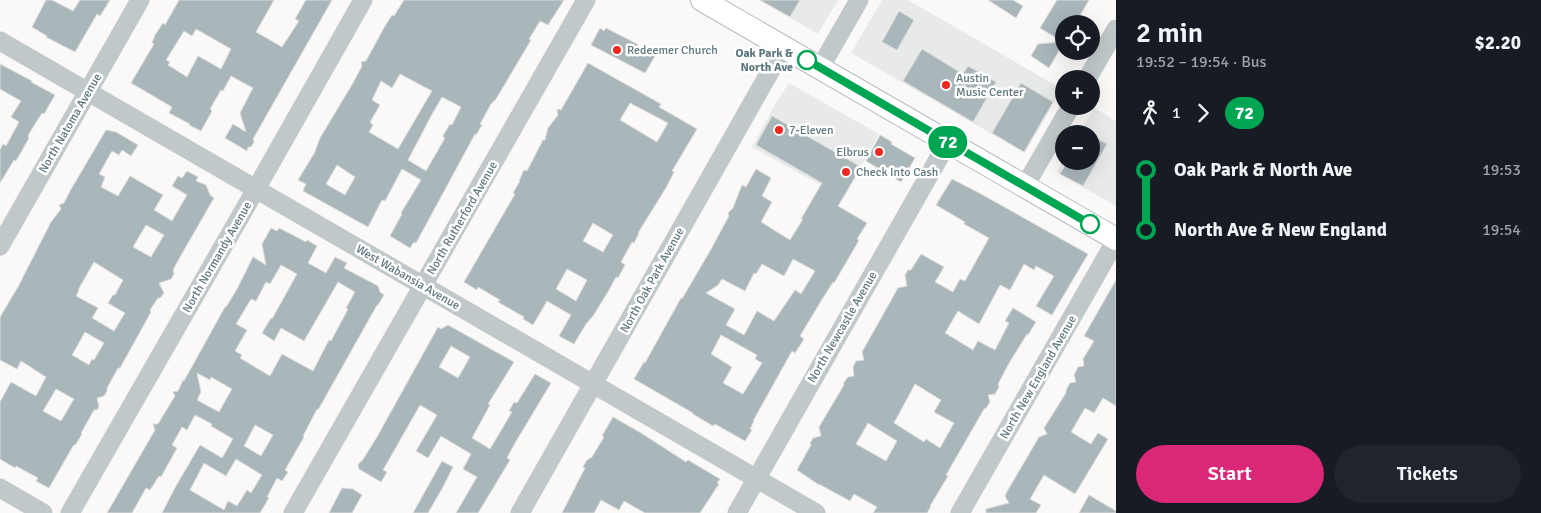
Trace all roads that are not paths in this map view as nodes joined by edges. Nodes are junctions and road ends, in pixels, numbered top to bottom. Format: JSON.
{"nodes":[{"id":1,"x":140,"y":0,"type":"edge"},
{"id":2,"x":363,"y":0,"type":"edge"},
{"id":3,"x":586,"y":0,"type":"edge"},
{"id":4,"x":702,"y":0,"type":"edge"},
{"id":5,"x":860,"y":0,"type":"edge"},
{"id":6,"x":1116,"y":29,"type":"edge"},
{"id":7,"x":0,"y":41,"type":"edge"},
{"id":8,"x":784,"y":47,"type":"junction"},
{"id":9,"x":820,"y":68,"type":"junction"},
{"id":10,"x":1092,"y":70,"type":"edge"},
{"id":11,"x":88,"y":92,"type":"junction"},
{"id":12,"x":1067,"y":115,"type":"edge"},
{"id":13,"x":948,"y":142,"type":"junction"},
{"id":14,"x":1025,"y":186,"type":"junction"},
{"id":15,"x":256,"y":189,"type":"junction"},
{"id":16,"x":1116,"y":239,"type":"edge"},
{"id":17,"x":0,"y":246,"type":"edge"},
{"id":18,"x":423,"y":286,"type":"junction"},
{"id":19,"x":594,"y":385,"type":"junction"},
{"id":20,"x":756,"y":479,"type":"junction"},
{"id":21,"x":0,"y":488,"type":"edge"},
{"id":22,"x":43,"y":513,"type":"edge"},
{"id":23,"x":70,"y":513,"type":"edge"},
{"id":24,"x":294,"y":513,"type":"edge"},
{"id":25,"x":520,"y":513,"type":"edge"},
{"id":26,"x":737,"y":513,"type":"edge"},
{"id":27,"x":816,"y":513,"type":"edge"},
{"id":28,"x":960,"y":513,"type":"edge"}],
"edges":[{"from":1,"to":11,"type":"street","name":"North Natoma Avenue"},
{"from":2,"to":15,"type":"street","name":"North Normandy Avenue"},
{"from":3,"to":18,"type":"street","name":"North Rutherford Avenue"},
{"from":4,"to":8,"type":"main road"},
{"from":5,"to":9,"type":"street"},
{"from":6,"to":10,"type":"street"},
{"from":7,"to":11,"type":"street","name":"West Wabansia Avenue"},
{"from":8,"to":9,"type":"main road"},
{"from":8,"to":19,"type":"street","name":"North Oak Park Avenue"},
{"from":9,"to":13,"type":"main road"},
{"from":11,"to":15,"type":"street","name":"West Wabansia Avenue"},
{"from":11,"to":17,"type":"street","name":"North Natoma Avenue"},
{"from":12,"to":14,"type":"street"},
{"from":13,"to":14,"type":"main road"},
{"from":13,"to":20,"type":"street","name":"North Newcastle Avenue"},
{"from":14,"to":16,"type":"main road"},
{"from":15,"to":18,"type":"street","name":"West Wabansia Avenue"},
{"from":15,"to":23,"type":"street","name":"North Normandy Avenue"},
{"from":16,"to":28,"type":"street","name":"North New England Avenue"},
{"from":18,"to":19,"type":"street","name":"West Wabansia Avenue"},
{"from":18,"to":24,"type":"street","name":"North Rutherford Avenue"},
{"from":19,"to":20,"type":"street","name":"West Wabansia Avenue"},
{"from":19,"to":25,"type":"street","name":"North Oak Park Avenue"},
{"from":20,"to":26,"type":"street","name":"North Newcastle Avenue"},
{"from":20,"to":27,"type":"street","name":"West Wabansia Avenue"},
{"from":21,"to":22,"type":"street"}]}
